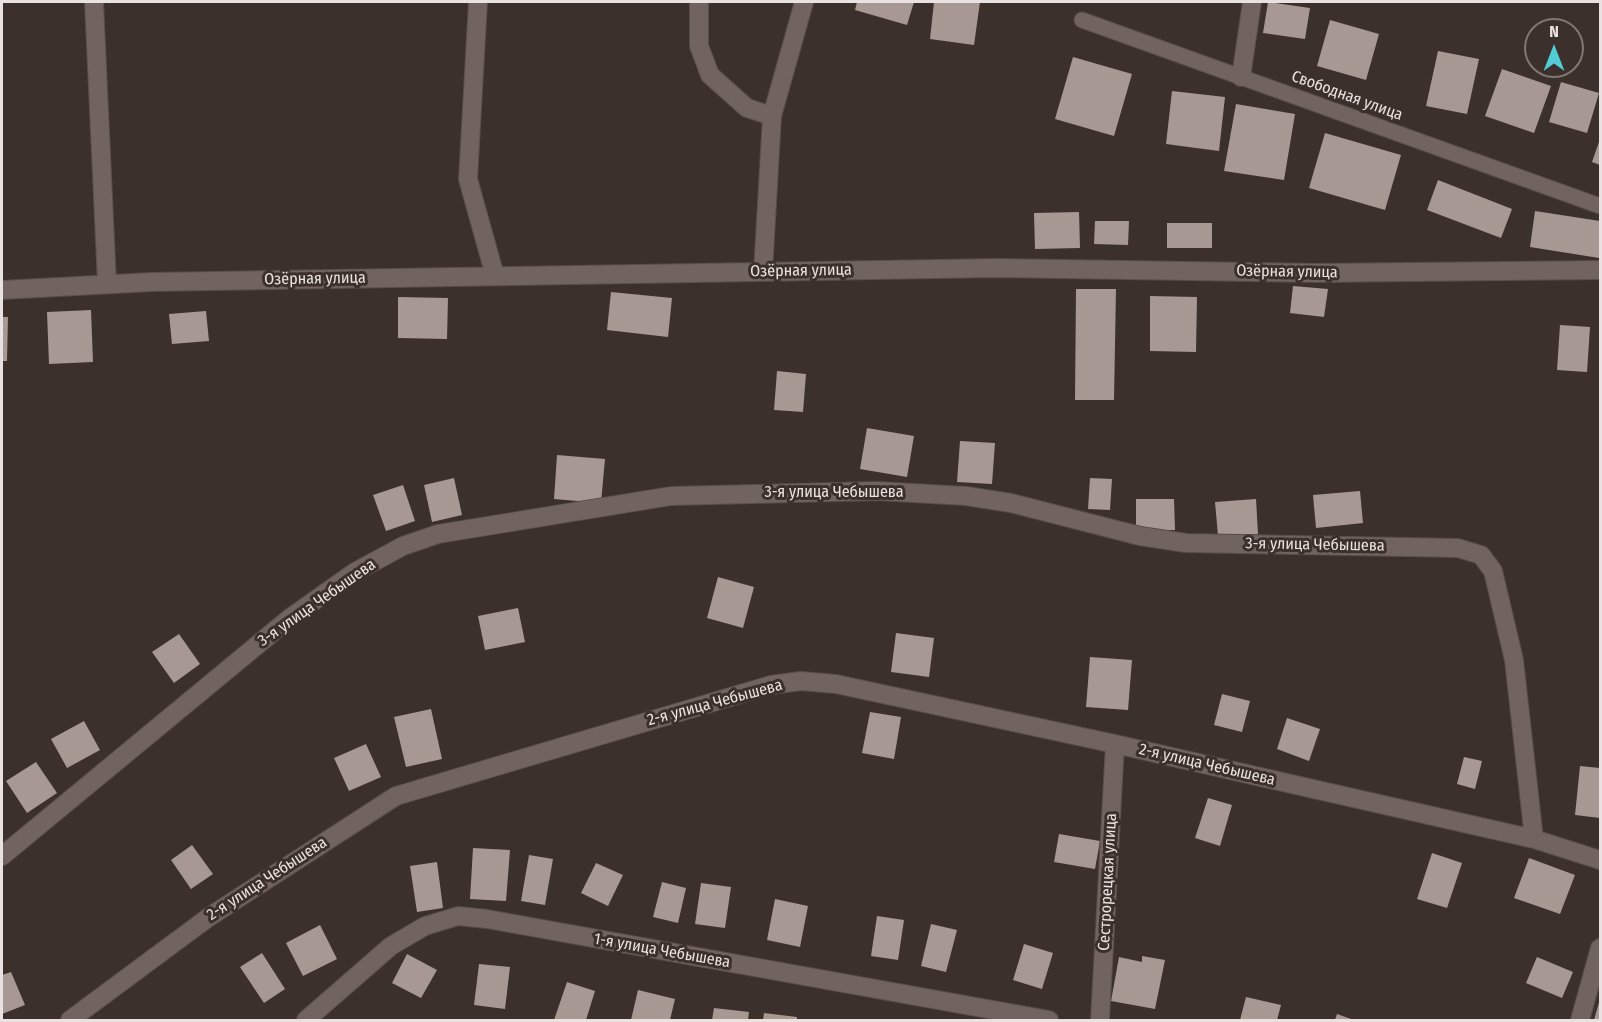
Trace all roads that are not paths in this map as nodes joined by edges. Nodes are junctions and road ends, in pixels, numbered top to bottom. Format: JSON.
{"nodes":[{"id":1,"x":94,"y":2,"type":"edge"},
{"id":2,"x":478,"y":2,"type":"edge"},
{"id":3,"x":699,"y":2,"type":"edge"},
{"id":4,"x":804,"y":2,"type":"edge"},
{"id":5,"x":1252,"y":2,"type":"edge"},
{"id":6,"x":1082,"y":20,"type":"dead end"},
{"id":7,"x":1241,"y":77,"type":"junction"},
{"id":8,"x":772,"y":116,"type":"junction"},
{"id":9,"x":1600,"y":206,"type":"edge"},
{"id":10,"x":1600,"y":270,"type":"edge"},
{"id":11,"x":763,"y":272,"type":"junction"},
{"id":12,"x":495,"y":276,"type":"junction"},
{"id":13,"x":107,"y":284,"type":"junction"},
{"id":14,"x":2,"y":290,"type":"edge"},
{"id":15,"x":1115,"y":744,"type":"junction"},
{"id":16,"x":1534,"y":839,"type":"junction"},
{"id":17,"x":2,"y":856,"type":"edge"},
{"id":18,"x":1600,"y":860,"type":"edge"},
{"id":19,"x":1600,"y":948,"type":"edge"},
{"id":20,"x":70,"y":1020,"type":"edge"},
{"id":21,"x":306,"y":1020,"type":"edge"},
{"id":22,"x":1049,"y":1020,"type":"edge"},
{"id":23,"x":1100,"y":1020,"type":"edge"},
{"id":24,"x":1580,"y":1020,"type":"edge"}],
"edges":[{"from":1,"to":13,"type":"street"},
{"from":2,"to":12,"type":"street"},
{"from":3,"to":8,"type":"street"},
{"from":4,"to":8,"type":"street"},
{"from":5,"to":7,"type":"street"},
{"from":6,"to":7,"type":"lane","name":"Свободная улица"},
{"from":7,"to":9,"type":"lane","name":"Свободная улица"},
{"from":8,"to":11,"type":"street"},
{"from":10,"to":11,"type":"street","name":"Озёрная улица"},
{"from":11,"to":12,"type":"street","name":"Озёрная улица"},
{"from":12,"to":13,"type":"street","name":"Озёрная улица"},
{"from":13,"to":14,"type":"street","name":"Озёрная улица"},
{"from":15,"to":16,"type":"street","name":"2-я улица Чебышева"},
{"from":15,"to":20,"type":"street","name":"2-я улица Чебышева"},
{"from":15,"to":23,"type":"street","name":"Сестрорецкая улица"},
{"from":16,"to":17,"type":"street","name":"3-я улица Чебышева"},
{"from":16,"to":18,"type":"street","name":"2-я улица Чебышева"},
{"from":19,"to":24,"type":"street"},
{"from":21,"to":22,"type":"street","name":"1-я улица Чебышева"}]}
